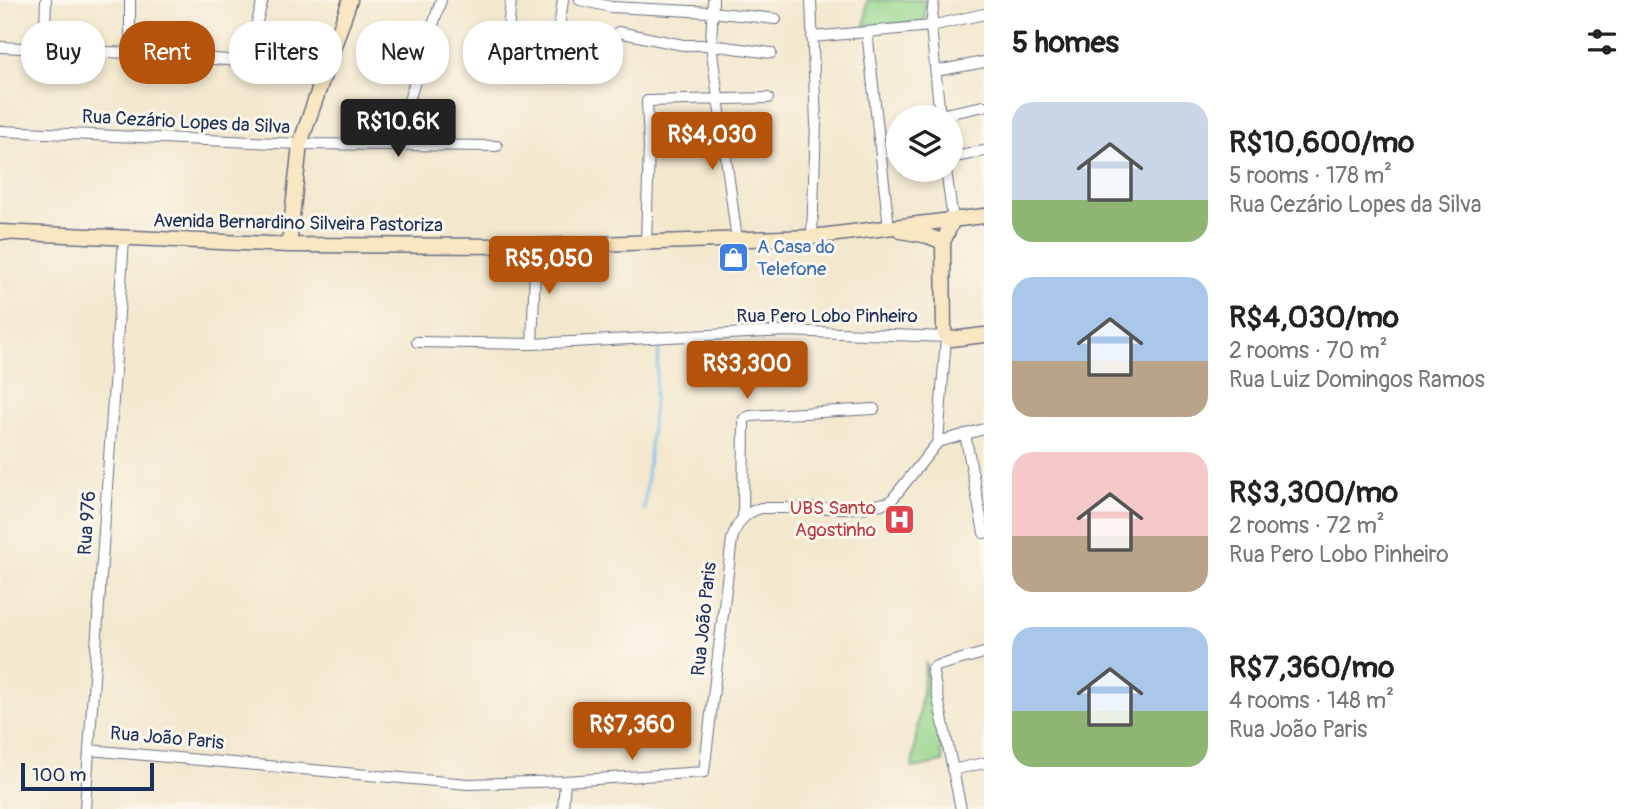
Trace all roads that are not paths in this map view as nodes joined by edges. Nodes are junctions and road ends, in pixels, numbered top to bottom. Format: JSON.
{"nodes":[{"id":1,"x":46,"y":0,"type":"edge"},
{"id":2,"x":130,"y":0,"type":"edge"},
{"id":3,"x":262,"y":0,"type":"edge"},
{"id":4,"x":350,"y":0,"type":"edge"},
{"id":5,"x":441,"y":0,"type":"edge"},
{"id":6,"x":511,"y":0,"type":"edge"},
{"id":7,"x":563,"y":0,"type":"edge"},
{"id":8,"x":580,"y":0,"type":"edge"},
{"id":9,"x":713,"y":0,"type":"edge"},
{"id":10,"x":811,"y":0,"type":"edge"},
{"id":11,"x":934,"y":0,"type":"edge"},
{"id":12,"x":712,"y":12,"type":"junction"},
{"id":13,"x":984,"y":15,"type":"edge"},
{"id":14,"x":776,"y":19,"type":"dead end"},
{"id":15,"x":45,"y":21,"type":"edge"},
{"id":16,"x":130,"y":21,"type":"edge"},
{"id":17,"x":256,"y":21,"type":"edge"},
{"id":18,"x":342,"y":21,"type":"edge"},
{"id":19,"x":931,"y":26,"type":"junction"},
{"id":20,"x":867,"y":32,"type":"junction"},
{"id":21,"x":623,"y":33,"type":"edge"},
{"id":22,"x":812,"y":37,"type":"junction"},
{"id":23,"x":711,"y":45,"type":"junction"},
{"id":24,"x":0,"y":47,"type":"edge"},
{"id":25,"x":21,"y":48,"type":"edge"},
{"id":26,"x":771,"y":52,"type":"dead end"},
{"id":27,"x":984,"y":62,"type":"edge"},
{"id":28,"x":936,"y":71,"type":"junction"},
{"id":29,"x":319,"y":84,"type":"edge"},
{"id":30,"x":768,"y":98,"type":"dead end"},
{"id":31,"x":717,"y":100,"type":"junction"},
{"id":32,"x":939,"y":105,"type":"edge"},
{"id":33,"x":984,"y":106,"type":"edge"},
{"id":34,"x":963,"y":111,"type":"edge"},
{"id":35,"x":0,"y":131,"type":"edge"},
{"id":36,"x":300,"y":144,"type":"junction"},
{"id":37,"x":395,"y":144,"type":"junction"},
{"id":38,"x":498,"y":146,"type":"dead end"},
{"id":39,"x":984,"y":151,"type":"edge"},
{"id":40,"x":963,"y":155,"type":"edge"},
{"id":41,"x":948,"y":182,"type":"edge"},
{"id":42,"x":984,"y":216,"type":"edge"},
{"id":43,"x":953,"y":220,"type":"junction"},
{"id":44,"x":889,"y":228,"type":"junction"},
{"id":45,"x":0,"y":232,"type":"edge"},
{"id":46,"x":812,"y":237,"type":"junction"},
{"id":47,"x":124,"y":239,"type":"junction"},
{"id":48,"x":737,"y":240,"type":"junction"},
{"id":49,"x":943,"y":242,"type":"junction"},
{"id":50,"x":646,"y":243,"type":"junction"},
{"id":51,"x":289,"y":245,"type":"junction"},
{"id":52,"x":536,"y":246,"type":"junction"},
{"id":53,"x":984,"y":335,"type":"edge"},
{"id":54,"x":946,"y":337,"type":"junction"},
{"id":55,"x":417,"y":342,"type":"dead end"},
{"id":56,"x":533,"y":344,"type":"junction"},
{"id":57,"x":874,"y":409,"type":"dead end"},
{"id":58,"x":984,"y":429,"type":"edge"},
{"id":59,"x":965,"y":434,"type":"junction"},
{"id":60,"x":938,"y":442,"type":"junction"},
{"id":61,"x":743,"y":517,"type":"junction"},
{"id":62,"x":984,"y":533,"type":"edge"},
{"id":63,"x":984,"y":653,"type":"edge"},
{"id":64,"x":89,"y":750,"type":"junction"},
{"id":65,"x":984,"y":763,"type":"edge"},
{"id":66,"x":952,"y":770,"type":"junction"},
{"id":67,"x":565,"y":781,"type":"junction"},
{"id":68,"x":85,"y":809,"type":"edge"},
{"id":69,"x":563,"y":809,"type":"edge"},
{"id":70,"x":961,"y":809,"type":"edge"}],
"edges":[{"from":1,"to":15,"type":"street"},
{"from":2,"to":16,"type":"street"},
{"from":3,"to":17,"type":"street"},
{"from":4,"to":18,"type":"main road"},
{"from":5,"to":37,"type":"street"},
{"from":6,"to":7,"type":"street"},
{"from":8,"to":12,"type":"street"},
{"from":9,"to":12,"type":"street"},
{"from":10,"to":22,"type":"street"},
{"from":11,"to":19,"type":"street"},
{"from":12,"to":14,"type":"street"},
{"from":12,"to":23,"type":"street"},
{"from":13,"to":19,"type":"street"},
{"from":19,"to":20,"type":"street"},
{"from":19,"to":28,"type":"street"},
{"from":20,"to":22,"type":"street"},
{"from":20,"to":44,"type":"street"},
{"from":21,"to":23,"type":"street"},
{"from":22,"to":46,"type":"street"},
{"from":23,"to":26,"type":"street"},
{"from":23,"to":31,"type":"street"},
{"from":24,"to":25,"type":"street"},
{"from":27,"to":28,"type":"street"},
{"from":28,"to":32,"type":"street"},
{"from":29,"to":36,"type":"main road"},
{"from":30,"to":31,"type":"street"},
{"from":31,"to":48,"type":"street"},
{"from":31,"to":50,"type":"street"},
{"from":33,"to":34,"type":"street"},
{"from":35,"to":36,"type":"street","name":"Rua Cezário Lopes da Silva"},
{"from":36,"to":37,"type":"street","name":"Rua Cezário Lopes da Silva"},
{"from":36,"to":51,"type":"main road"},
{"from":37,"to":38,"type":"street","name":"Rua Cezário Lopes da Silva"},
{"from":39,"to":40,"type":"street"},
{"from":41,"to":43,"type":"street"},
{"from":42,"to":43,"type":"main road","name":"Avenida Bernardino Silveira Pastoriza"},
{"from":43,"to":44,"type":"main road","name":"Avenida Bernardino Silveira Pastoriza"},
{"from":43,"to":49,"type":"main road"},
{"from":44,"to":46,"type":"main road","name":"Avenida Bernardino Silveira Pastoriza"},
{"from":44,"to":49,"type":"main road","name":"Avenida Bernardino Silveira Pastoriza"},
{"from":45,"to":47,"type":"main road","name":"Avenida Bernardino Silveira Pastoriza"},
{"from":46,"to":48,"type":"main road","name":"Avenida Bernardino Silveira Pastoriza"},
{"from":47,"to":51,"type":"main road","name":"Avenida Bernardino Silveira Pastoriza"},
{"from":47,"to":64,"type":"street","name":"Rua 976"},
{"from":48,"to":50,"type":"main road","name":"Avenida Bernardino Silveira Pastoriza"},
{"from":49,"to":54,"type":"main road"},
{"from":50,"to":52,"type":"main road","name":"Avenida Bernardino Silveira Pastoriza"},
{"from":51,"to":52,"type":"main road","name":"Avenida Bernardino Silveira Pastoriza"},
{"from":52,"to":56,"type":"street"},
{"from":53,"to":54,"type":"main road","name":"Rua Pero Lobo Pinheiro"},
{"from":54,"to":56,"type":"street","name":"Rua Pero Lobo Pinheiro"},
{"from":54,"to":60,"type":"street"},
{"from":55,"to":56,"type":"street","name":"Rua Pero Lobo Pinheiro"},
{"from":57,"to":61,"type":"street"},
{"from":58,"to":59,"type":"street"},
{"from":59,"to":60,"type":"street"},
{"from":59,"to":62,"type":"street"},
{"from":60,"to":61,"type":"street"},
{"from":61,"to":67,"type":"street","name":"Rua João Paris"},
{"from":63,"to":66,"type":"street"},
{"from":64,"to":67,"type":"street","name":"Rua João Paris"},
{"from":64,"to":68,"type":"street","name":"Rua 976"},
{"from":65,"to":66,"type":"street"},
{"from":66,"to":70,"type":"street"},
{"from":67,"to":69,"type":"street"}]}
